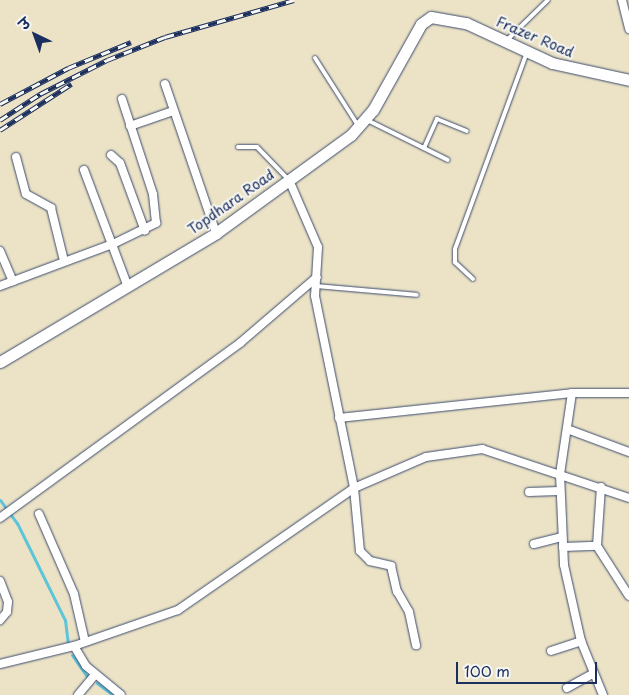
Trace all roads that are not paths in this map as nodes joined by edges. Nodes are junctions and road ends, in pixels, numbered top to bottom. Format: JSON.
{"nodes":[{"id":1,"x":548,"y":0,"type":"edge"},
{"id":2,"x":622,"y":0,"type":"edge"},
{"id":3,"x":431,"y":17,"type":"joint"},
{"id":4,"x":629,"y":29,"type":"edge"},
{"id":5,"x":505,"y":41,"type":"junction"},
{"id":6,"x":528,"y":52,"type":"junction"},
{"id":7,"x":315,"y":58,"type":"dead end"},
{"id":8,"x":629,"y":80,"type":"edge"},
{"id":9,"x":165,"y":84,"type":"dead end"},
{"id":10,"x":122,"y":99,"type":"dead end"},
{"id":11,"x":173,"y":111,"type":"junction"},
{"id":12,"x":362,"y":122,"type":"junction"},
{"id":13,"x":130,"y":126,"type":"junction"},
{"id":14,"x":467,"y":131,"type":"dead end"},
{"id":15,"x":238,"y":148,"type":"dead end"},
{"id":16,"x":424,"y":148,"type":"junction"},
{"id":17,"x":111,"y":155,"type":"dead end"},
{"id":18,"x":16,"y":157,"type":"dead end"},
{"id":19,"x":448,"y":160,"type":"dead end"},
{"id":20,"x":84,"y":170,"type":"dead end"},
{"id":21,"x":289,"y":180,"type":"junction"},
{"id":22,"x":145,"y":231,"type":"junction"},
{"id":23,"x":216,"y":233,"type":"junction"},
{"id":24,"x":115,"y":243,"type":"junction"},
{"id":25,"x":0,"y":252,"type":"edge"},
{"id":26,"x":64,"y":261,"type":"junction"},
{"id":27,"x":317,"y":277,"type":"junction"},
{"id":28,"x":473,"y":279,"type":"dead end"},
{"id":29,"x":13,"y":281,"type":"junction"},
{"id":30,"x":0,"y":286,"type":"edge"},
{"id":31,"x":315,"y":286,"type":"junction"},
{"id":32,"x":128,"y":287,"type":"junction"},
{"id":33,"x":417,"y":295,"type":"dead end"},
{"id":34,"x":0,"y":362,"type":"edge"},
{"id":35,"x":572,"y":393,"type":"junction"},
{"id":36,"x":629,"y":393,"type":"edge"},
{"id":37,"x":339,"y":418,"type":"junction"},
{"id":38,"x":567,"y":429,"type":"junction"},
{"id":39,"x":629,"y":451,"type":"edge"},
{"id":40,"x":560,"y":474,"type":"junction"},
{"id":41,"x":601,"y":487,"type":"junction"},
{"id":42,"x":354,"y":488,"type":"junction"},
{"id":43,"x":559,"y":491,"type":"junction"},
{"id":44,"x":528,"y":492,"type":"dead end"},
{"id":45,"x":629,"y":498,"type":"edge"},
{"id":46,"x":39,"y":514,"type":"dead end"},
{"id":47,"x":0,"y":518,"type":"edge"},
{"id":48,"x":562,"y":537,"type":"junction"},
{"id":49,"x":534,"y":544,"type":"dead end"},
{"id":50,"x":598,"y":546,"type":"junction"},
{"id":51,"x":563,"y":547,"type":"junction"},
{"id":52,"x":0,"y":581,"type":"edge"},
{"id":53,"x":2,"y":591,"type":"edge"},
{"id":54,"x":629,"y":596,"type":"edge"},
{"id":55,"x":0,"y":620,"type":"edge"},
{"id":56,"x":581,"y":641,"type":"junction"},
{"id":57,"x":85,"y":642,"type":"junction"},
{"id":58,"x":416,"y":645,"type":"dead end"},
{"id":59,"x":74,"y":646,"type":"junction"},
{"id":60,"x":551,"y":651,"type":"dead end"},
{"id":61,"x":0,"y":664,"type":"edge"},
{"id":62,"x":592,"y":674,"type":"junction"},
{"id":63,"x":95,"y":675,"type":"junction"},
{"id":64,"x":567,"y":688,"type":"dead end"},
{"id":65,"x":78,"y":695,"type":"edge"},
{"id":66,"x":121,"y":695,"type":"edge"},
{"id":67,"x":603,"y":695,"type":"edge"}],
"edges":[{"from":1,"to":5,"type":"lane"},
{"from":2,"to":4,"type":"street"},
{"from":3,"to":5,"type":"street","name":"Frazer Road"},
{"from":3,"to":12,"type":"street","name":"Topdhara Road"},
{"from":5,"to":6,"type":"street","name":"Frazer Road"},
{"from":6,"to":8,"type":"street","name":"Frazer Road"},
{"from":6,"to":28,"type":"lane"},
{"from":7,"to":12,"type":"lane"},
{"from":9,"to":11,"type":"street"},
{"from":10,"to":13,"type":"street"},
{"from":11,"to":13,"type":"street"},
{"from":11,"to":23,"type":"street"},
{"from":12,"to":16,"type":"lane"},
{"from":12,"to":21,"type":"street","name":"Topdhara Road"},
{"from":13,"to":22,"type":"street"},
{"from":14,"to":16,"type":"lane"},
{"from":15,"to":21,"type":"lane"},
{"from":16,"to":19,"type":"lane"},
{"from":17,"to":22,"type":"street"},
{"from":18,"to":26,"type":"street"},
{"from":20,"to":24,"type":"street"},
{"from":21,"to":23,"type":"street","name":"Topdhara Road"},
{"from":21,"to":27,"type":"street"},
{"from":22,"to":24,"type":"street"},
{"from":23,"to":32,"type":"street","name":"Topdhara Road"},
{"from":24,"to":26,"type":"street"},
{"from":24,"to":32,"type":"street"},
{"from":25,"to":29,"type":"street"},
{"from":26,"to":29,"type":"street"},
{"from":27,"to":31,"type":"street"},
{"from":27,"to":47,"type":"street"},
{"from":29,"to":30,"type":"street"},
{"from":31,"to":33,"type":"lane"},
{"from":31,"to":37,"type":"street"},
{"from":32,"to":34,"type":"street","name":"Topdhara Road"},
{"from":35,"to":36,"type":"street"},
{"from":35,"to":37,"type":"street"},
{"from":35,"to":38,"type":"street"},
{"from":37,"to":42,"type":"street"},
{"from":38,"to":39,"type":"street"},
{"from":38,"to":40,"type":"street"},
{"from":40,"to":41,"type":"street"},
{"from":40,"to":42,"type":"street"},
{"from":40,"to":43,"type":"street"},
{"from":41,"to":45,"type":"street"},
{"from":41,"to":50,"type":"street"},
{"from":42,"to":57,"type":"street"},
{"from":42,"to":58,"type":"street"},
{"from":43,"to":44,"type":"street"},
{"from":43,"to":48,"type":"street"},
{"from":46,"to":57,"type":"street"},
{"from":48,"to":49,"type":"street"},
{"from":48,"to":51,"type":"street"},
{"from":50,"to":51,"type":"street"},
{"from":50,"to":54,"type":"street"},
{"from":51,"to":56,"type":"street"},
{"from":52,"to":53,"type":"street"},
{"from":53,"to":55,"type":"street"},
{"from":56,"to":60,"type":"street"},
{"from":56,"to":62,"type":"street"},
{"from":57,"to":59,"type":"street"},
{"from":59,"to":61,"type":"street"},
{"from":59,"to":63,"type":"street"},
{"from":62,"to":64,"type":"street"},
{"from":62,"to":67,"type":"street"},
{"from":63,"to":65,"type":"street"},
{"from":63,"to":66,"type":"street"}]}
